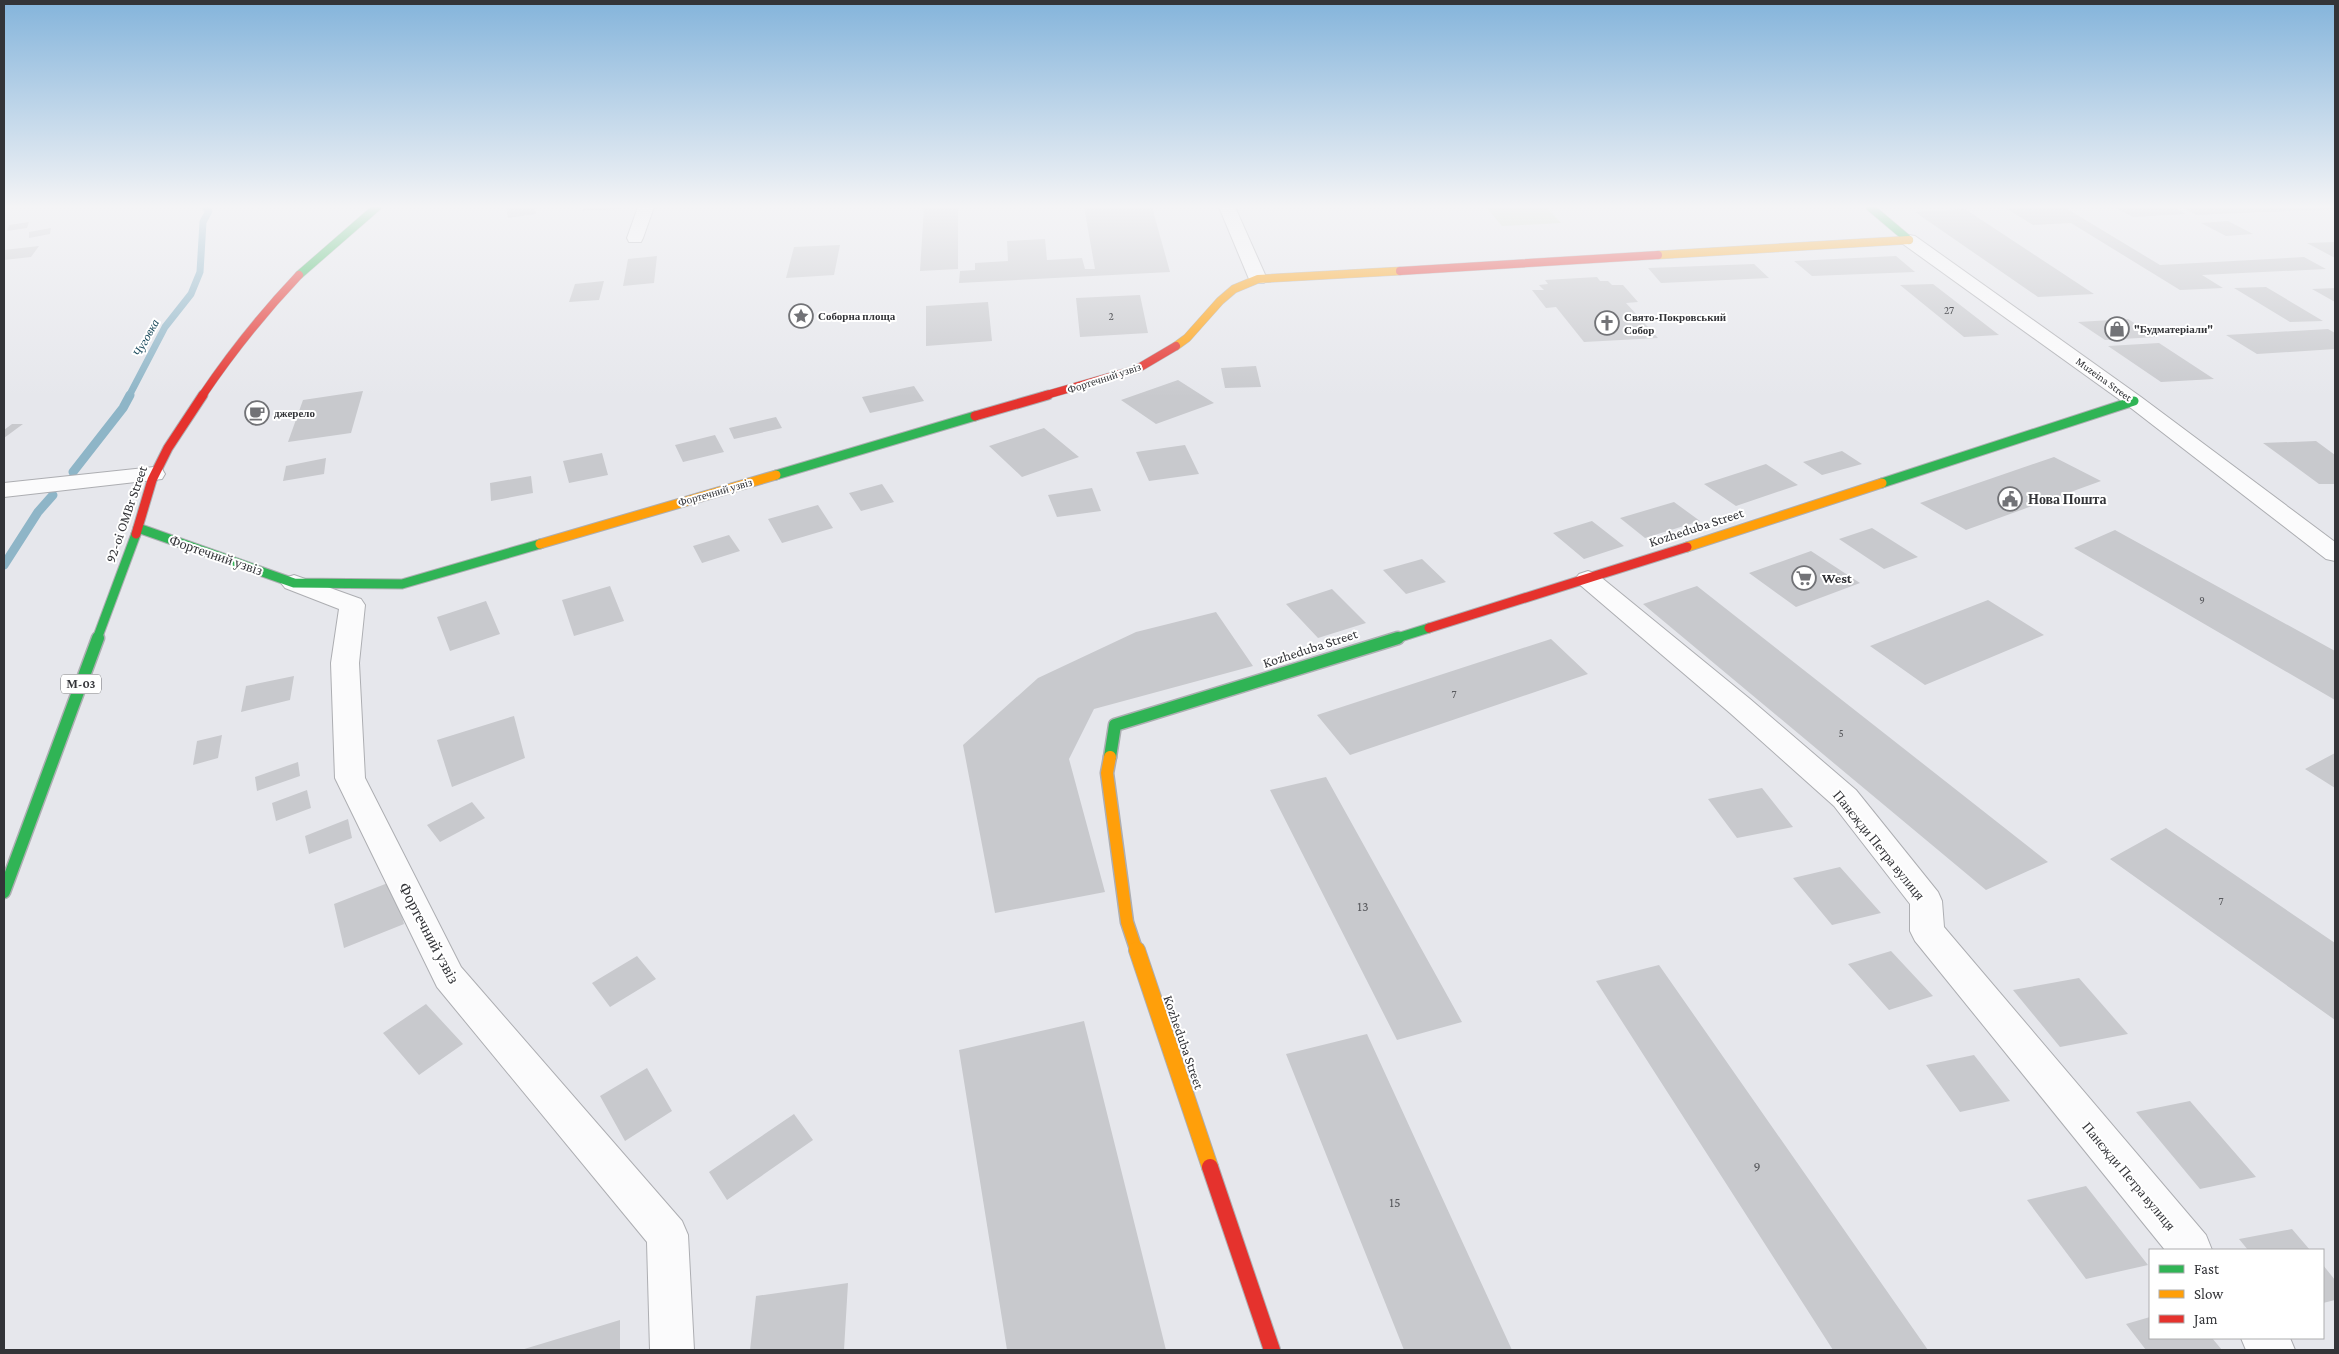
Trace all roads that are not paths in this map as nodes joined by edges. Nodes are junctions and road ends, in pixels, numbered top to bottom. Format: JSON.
{"nodes":[{"id":1,"x":304,"y":270,"type":"edge"},
{"id":2,"x":1254,"y":270,"type":"edge"},
{"id":3,"x":1418,"y":270,"type":"edge"},
{"id":4,"x":1951,"y":270,"type":"edge"},
{"id":5,"x":1258,"y":280,"type":"junction"},
{"id":6,"x":2134,"y":401,"type":"junction"},
{"id":7,"x":154,"y":474,"type":"junction"},
{"id":8,"x":4,"y":490,"type":"edge"},
{"id":9,"x":138,"y":528,"type":"junction"},
{"id":10,"x":2335,"y":554,"type":"edge"},
{"id":11,"x":1588,"y":579,"type":"junction"},
{"id":12,"x":294,"y":583,"type":"junction"},
{"id":13,"x":4,"y":892,"type":"edge"},
{"id":14,"x":2190,"y":1249,"type":"edge"},
{"id":15,"x":2264,"y":1339,"type":"edge"},
{"id":16,"x":672,"y":1350,"type":"edge"},
{"id":17,"x":1272,"y":1350,"type":"edge"},
{"id":18,"x":2273,"y":1350,"type":"edge"}],
"edges":[{"from":1,"to":7,"type":"main road","name":"92-oi OMBr Street","number":"М-03"},
{"from":2,"to":5,"type":"street"},
{"from":3,"to":5,"type":"main road","name":"Фортечний узвіз"},
{"from":4,"to":6,"type":"street","name":"Muzeina Street"},
{"from":5,"to":12,"type":"main road","name":"Фортечний узвіз"},
{"from":6,"to":10,"type":"street","name":"Muzeina Street"},
{"from":6,"to":11,"type":"main road","name":"Kozheduba Street"},
{"from":7,"to":8,"type":"street"},
{"from":7,"to":9,"type":"main road","name":"92-oi OMBr Street","number":"М-03"},
{"from":9,"to":12,"type":"main road","name":"Фортечний узвіз"},
{"from":9,"to":13,"type":"main road","name":"92-oi OMBr Street","number":"М-03"},
{"from":11,"to":14,"type":"street","name":"Панєжди Петра вулиця"},
{"from":11,"to":17,"type":"main road","name":"Kozheduba Street"},
{"from":12,"to":16,"type":"street","name":"Фортечний узвіз"},
{"from":15,"to":18,"type":"street"}]}
